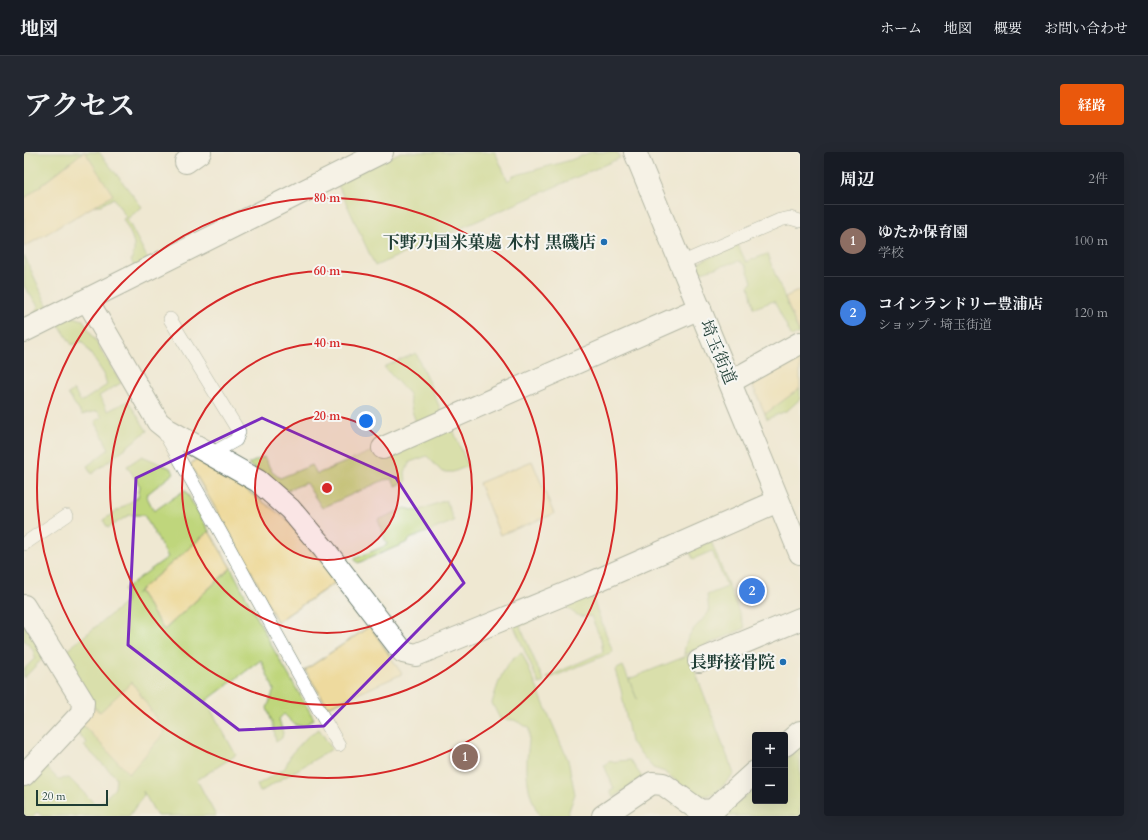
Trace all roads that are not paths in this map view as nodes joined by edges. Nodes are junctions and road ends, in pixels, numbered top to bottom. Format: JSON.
{"nodes":[{"id":1,"x":382,"y":152,"type":"edge"},
{"id":2,"x":635,"y":152,"type":"edge"},
{"id":3,"x":800,"y":221,"type":"edge"},
{"id":4,"x":681,"y":263,"type":"junction"},
{"id":5,"x":87,"y":300,"type":"junction"},
{"id":6,"x":700,"y":308,"type":"junction"},
{"id":7,"x":170,"y":319,"type":"dead end"},
{"id":8,"x":24,"y":331,"type":"edge"},
{"id":9,"x":800,"y":343,"type":"edge"},
{"id":10,"x":730,"y":382,"type":"junction"},
{"id":11,"x":158,"y":422,"type":"junction"},
{"id":12,"x":383,"y":448,"type":"dead end"},
{"id":13,"x":211,"y":454,"type":"junction"},
{"id":14,"x":778,"y":501,"type":"junction"},
{"id":15,"x":67,"y":515,"type":"dead end"},
{"id":16,"x":24,"y":544,"type":"edge"},
{"id":17,"x":800,"y":553,"type":"edge"},
{"id":18,"x":24,"y":606,"type":"edge"},
{"id":19,"x":800,"y":619,"type":"edge"},
{"id":20,"x":699,"y":661,"type":"dead end"},
{"id":21,"x":800,"y":732,"type":"edge"},
{"id":22,"x":788,"y":742,"type":"edge"},
{"id":23,"x":339,"y":745,"type":"dead end"},
{"id":24,"x":24,"y":775,"type":"edge"},
{"id":25,"x":752,"y":775,"type":"edge"},
{"id":26,"x":602,"y":816,"type":"edge"}],
"edges":[{"from":1,"to":5,"type":"street"},
{"from":2,"to":4,"type":"street","name":"埼玉街道"},
{"from":3,"to":4,"type":"lane"},
{"from":4,"to":6,"type":"street","name":"埼玉街道"},
{"from":5,"to":8,"type":"street"},
{"from":5,"to":11,"type":"street"},
{"from":6,"to":10,"type":"street","name":"埼玉街道"},
{"from":6,"to":12,"type":"street"},
{"from":7,"to":13,"type":"lane"},
{"from":9,"to":10,"type":"street"},
{"from":10,"to":14,"type":"street","name":"埼玉街道"},
{"from":11,"to":13,"type":"street"},
{"from":11,"to":23,"type":"lane"},
{"from":13,"to":14,"type":"street"},
{"from":14,"to":17,"type":"street","name":"埼玉街道"},
{"from":15,"to":16,"type":"lane"},
{"from":18,"to":24,"type":"street"},
{"from":19,"to":20,"type":"street"},
{"from":21,"to":22,"type":"street"},
{"from":25,"to":26,"type":"street"}]}
